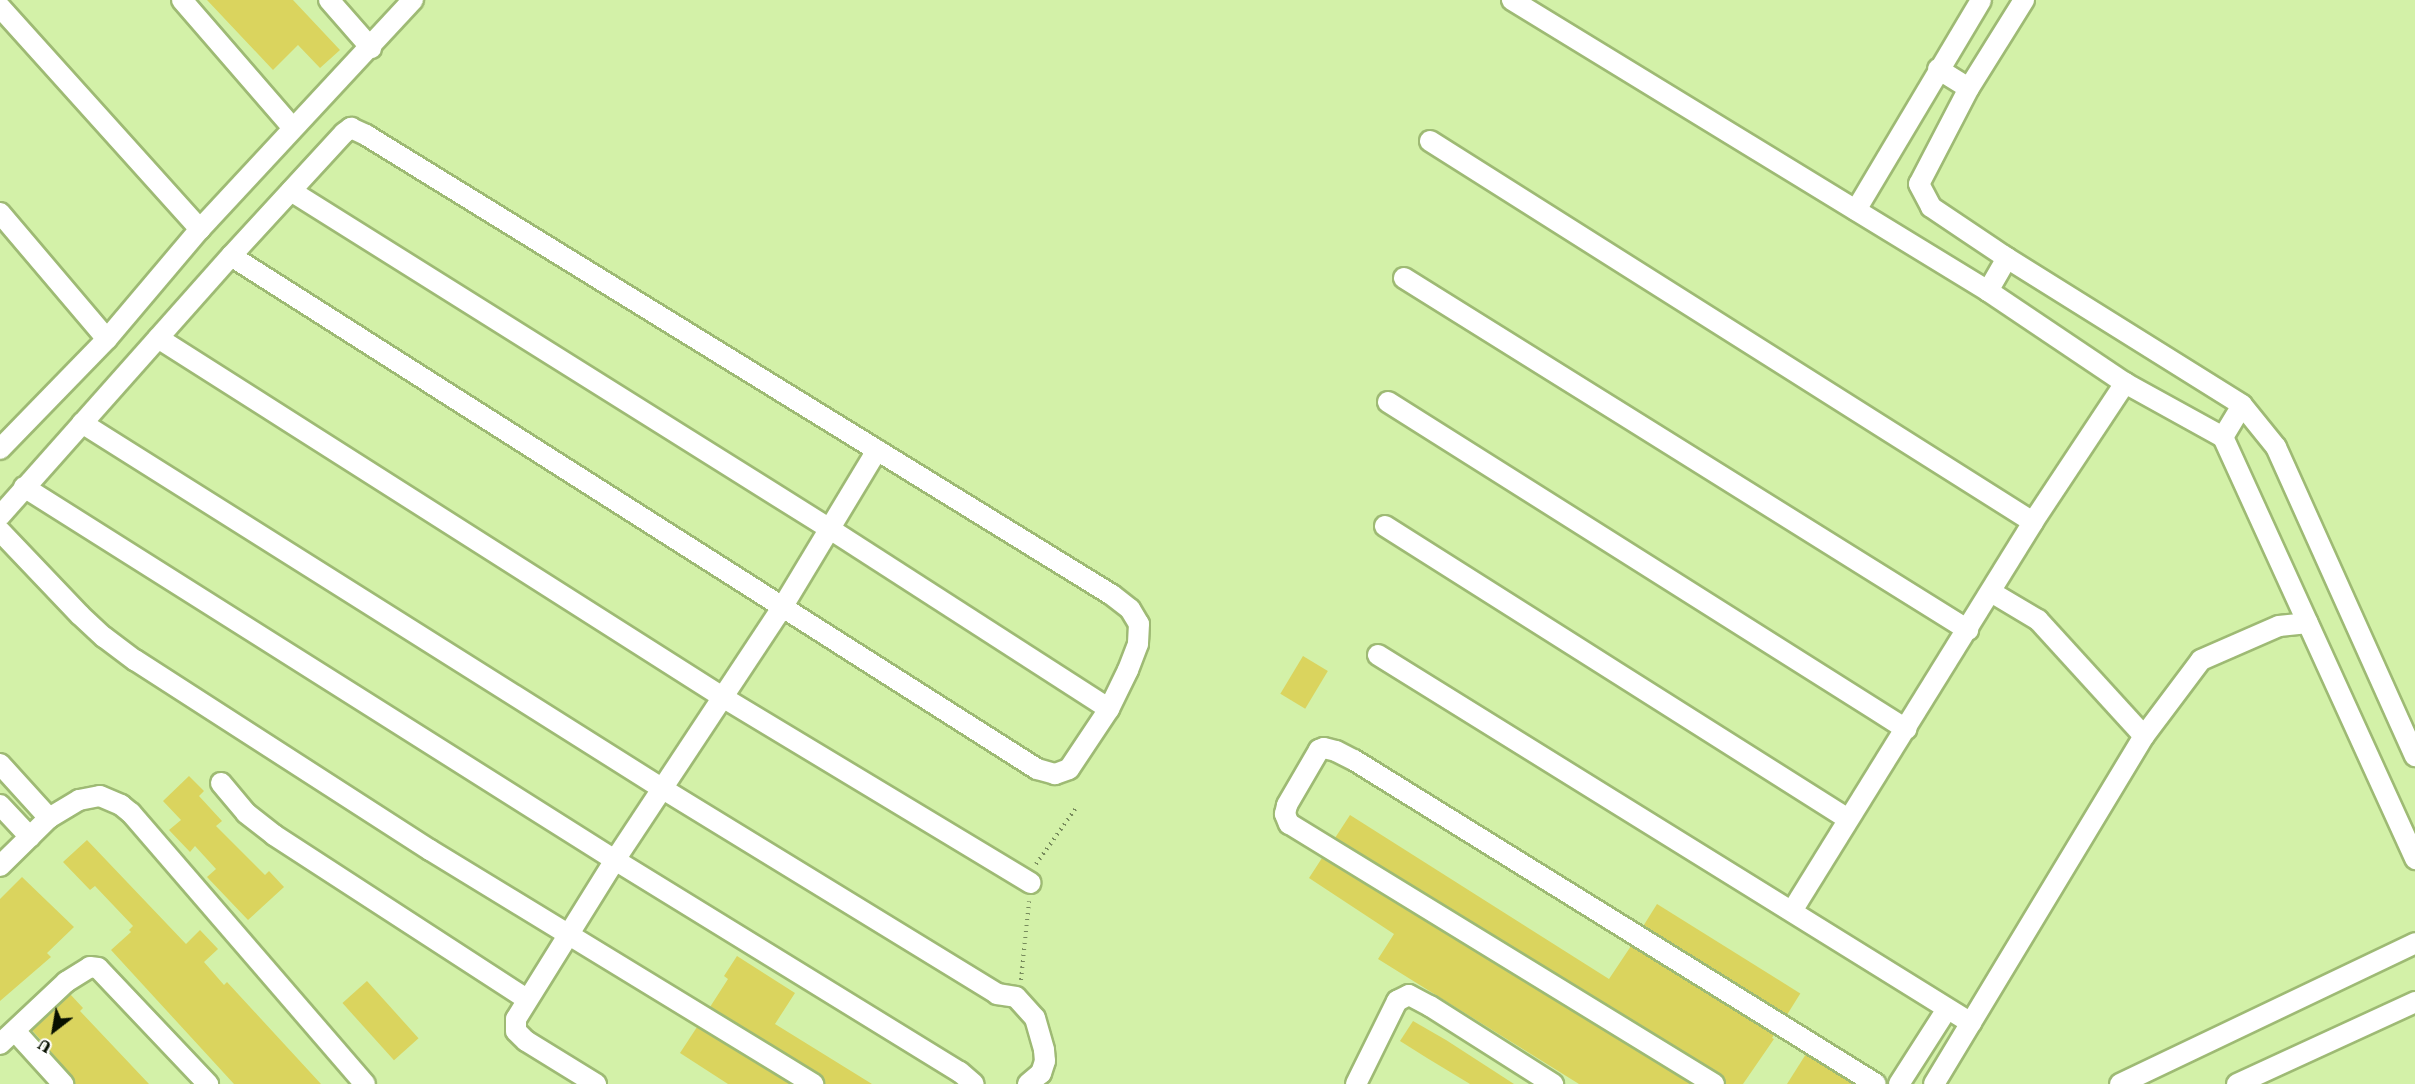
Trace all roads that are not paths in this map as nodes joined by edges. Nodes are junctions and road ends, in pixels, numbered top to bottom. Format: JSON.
{"nodes":[{"id":1,"x":182,"y":0,"type":"edge"},
{"id":2,"x":328,"y":0,"type":"edge"},
{"id":3,"x":412,"y":0,"type":"edge"},
{"id":4,"x":1512,"y":0,"type":"edge"},
{"id":5,"x":1981,"y":0,"type":"edge"},
{"id":6,"x":2024,"y":0,"type":"edge"},
{"id":7,"x":0,"y":8,"type":"edge"},
{"id":8,"x":371,"y":48,"type":"junction"},
{"id":9,"x":1938,"y":69,"type":"junction"},
{"id":10,"x":1969,"y":88,"type":"junction"},
{"id":11,"x":293,"y":128,"type":"junction"},
{"id":12,"x":1430,"y":141,"type":"dead end"},
{"id":13,"x":291,"y":191,"type":"junction"},
{"id":14,"x":1856,"y":210,"type":"junction"},
{"id":15,"x":0,"y":213,"type":"edge"},
{"id":16,"x":200,"y":229,"type":"junction"},
{"id":17,"x":231,"y":256,"type":"junction"},
{"id":18,"x":2007,"y":258,"type":"junction"},
{"id":19,"x":1404,"y":278,"type":"dead end"},
{"id":20,"x":1988,"y":291,"type":"junction"},
{"id":21,"x":158,"y":338,"type":"junction"},
{"id":22,"x":107,"y":339,"type":"junction"},
{"id":23,"x":2125,"y":383,"type":"junction"},
{"id":24,"x":1388,"y":402,"type":"dead end"},
{"id":25,"x":2242,"y":405,"type":"junction"},
{"id":26,"x":82,"y":423,"type":"junction"},
{"id":27,"x":2223,"y":437,"type":"junction"},
{"id":28,"x":2,"y":443,"type":"edge"},
{"id":29,"x":877,"y":450,"type":"junction"},
{"id":30,"x":24,"y":487,"type":"junction"},
{"id":31,"x":0,"y":516,"type":"edge"},
{"id":32,"x":2033,"y":522,"type":"junction"},
{"id":33,"x":1385,"y":526,"type":"dead end"},
{"id":34,"x":830,"y":530,"type":"junction"},
{"id":35,"x":0,"y":531,"type":"edge"},
{"id":36,"x":1991,"y":592,"type":"junction"},
{"id":37,"x":783,"y":606,"type":"junction"},
{"id":38,"x":2308,"y":623,"type":"junction"},
{"id":39,"x":1968,"y":630,"type":"junction"},
{"id":40,"x":1378,"y":655,"type":"dead end"},
{"id":41,"x":724,"y":698,"type":"junction"},
{"id":42,"x":1109,"y":709,"type":"junction"},
{"id":43,"x":1906,"y":729,"type":"junction"},
{"id":44,"x":2144,"y":736,"type":"junction"},
{"id":45,"x":2415,"y":756,"type":"edge"},
{"id":46,"x":0,"y":764,"type":"edge"},
{"id":47,"x":221,"y":783,"type":"dead end"},
{"id":48,"x":663,"y":789,"type":"junction"},
{"id":49,"x":0,"y":805,"type":"edge"},
{"id":50,"x":49,"y":818,"type":"junction"},
{"id":51,"x":1848,"y":819,"type":"junction"},
{"id":52,"x":30,"y":837,"type":"junction"},
{"id":53,"x":2415,"y":859,"type":"edge"},
{"id":54,"x":615,"y":860,"type":"junction"},
{"id":55,"x":0,"y":866,"type":"edge"},
{"id":56,"x":1031,"y":883,"type":"dead end"},
{"id":57,"x":1792,"y":911,"type":"junction"},
{"id":58,"x":568,"y":935,"type":"junction"},
{"id":59,"x":2415,"y":943,"type":"edge"},
{"id":60,"x":527,"y":999,"type":"junction"},
{"id":61,"x":2415,"y":1002,"type":"edge"},
{"id":62,"x":1947,"y":1009,"type":"junction"},
{"id":63,"x":1971,"y":1023,"type":"junction"},
{"id":64,"x":7,"y":1038,"type":"edge"},
{"id":65,"x":63,"y":1084,"type":"edge"},
{"id":66,"x":208,"y":1084,"type":"edge"},
{"id":67,"x":365,"y":1084,"type":"edge"},
{"id":68,"x":596,"y":1084,"type":"edge"},
{"id":69,"x":813,"y":1084,"type":"edge"},
{"id":70,"x":974,"y":1084,"type":"edge"},
{"id":71,"x":1028,"y":1084,"type":"edge"},
{"id":72,"x":1356,"y":1084,"type":"edge"},
{"id":73,"x":1553,"y":1084,"type":"edge"},
{"id":74,"x":1714,"y":1084,"type":"edge"},
{"id":75,"x":1876,"y":1084,"type":"edge"},
{"id":76,"x":1899,"y":1084,"type":"edge"},
{"id":77,"x":1934,"y":1084,"type":"edge"},
{"id":78,"x":2120,"y":1084,"type":"edge"},
{"id":79,"x":2237,"y":1084,"type":"edge"}],
"edges":[{"from":1,"to":11,"type":"street"},
{"from":2,"to":8,"type":"street"},
{"from":3,"to":8,"type":"street"},
{"from":4,"to":14,"type":"street"},
{"from":5,"to":9,"type":"street"},
{"from":6,"to":10,"type":"street"},
{"from":7,"to":16,"type":"street"},
{"from":8,"to":11,"type":"street"},
{"from":9,"to":10,"type":"street"},
{"from":9,"to":14,"type":"street"},
{"from":10,"to":18,"type":"street"},
{"from":11,"to":16,"type":"street"},
{"from":12,"to":32,"type":"street"},
{"from":13,"to":17,"type":"street"},
{"from":13,"to":29,"type":"street"},
{"from":13,"to":34,"type":"street"},
{"from":14,"to":20,"type":"street"},
{"from":15,"to":22,"type":"street"},
{"from":16,"to":22,"type":"street"},
{"from":17,"to":21,"type":"street"},
{"from":17,"to":37,"type":"street"},
{"from":18,"to":20,"type":"street"},
{"from":18,"to":25,"type":"street"},
{"from":19,"to":39,"type":"street"},
{"from":20,"to":23,"type":"street"},
{"from":21,"to":26,"type":"street"},
{"from":21,"to":41,"type":"street"},
{"from":22,"to":28,"type":"street"},
{"from":23,"to":27,"type":"street"},
{"from":23,"to":32,"type":"street"},
{"from":24,"to":43,"type":"street"},
{"from":25,"to":27,"type":"street"},
{"from":25,"to":45,"type":"street"},
{"from":26,"to":30,"type":"street"},
{"from":26,"to":48,"type":"street"},
{"from":27,"to":38,"type":"street"},
{"from":29,"to":34,"type":"street"},
{"from":29,"to":42,"type":"street"},
{"from":30,"to":31,"type":"street"},
{"from":30,"to":54,"type":"street"},
{"from":32,"to":36,"type":"street"},
{"from":33,"to":51,"type":"street"},
{"from":34,"to":37,"type":"street"},
{"from":34,"to":42,"type":"street"},
{"from":35,"to":58,"type":"street"},
{"from":36,"to":39,"type":"street"},
{"from":36,"to":44,"type":"street"},
{"from":37,"to":41,"type":"street"},
{"from":37,"to":42,"type":"street"},
{"from":38,"to":44,"type":"street"},
{"from":38,"to":53,"type":"street"},
{"from":39,"to":43,"type":"street"},
{"from":40,"to":57,"type":"street"},
{"from":41,"to":48,"type":"street"},
{"from":41,"to":56,"type":"street"},
{"from":43,"to":51,"type":"street"},
{"from":44,"to":63,"type":"street"},
{"from":46,"to":50,"type":"street"},
{"from":47,"to":60,"type":"street"},
{"from":48,"to":54,"type":"street"},
{"from":48,"to":71,"type":"street"},
{"from":49,"to":52,"type":"street"},
{"from":50,"to":52,"type":"street"},
{"from":50,"to":67,"type":"street"},
{"from":51,"to":57,"type":"street"},
{"from":52,"to":55,"type":"street"},
{"from":54,"to":58,"type":"street"},
{"from":54,"to":70,"type":"street"},
{"from":57,"to":62,"type":"street"},
{"from":58,"to":60,"type":"street"},
{"from":58,"to":69,"type":"street"},
{"from":59,"to":78,"type":"street"},
{"from":60,"to":68,"type":"street"},
{"from":61,"to":79,"type":"street"},
{"from":62,"to":63,"type":"street"},
{"from":62,"to":76,"type":"street"},
{"from":63,"to":77,"type":"street"},
{"from":64,"to":65,"type":"street"},
{"from":64,"to":66,"type":"street"},
{"from":72,"to":73,"type":"street"},
{"from":74,"to":75,"type":"street"}]}
